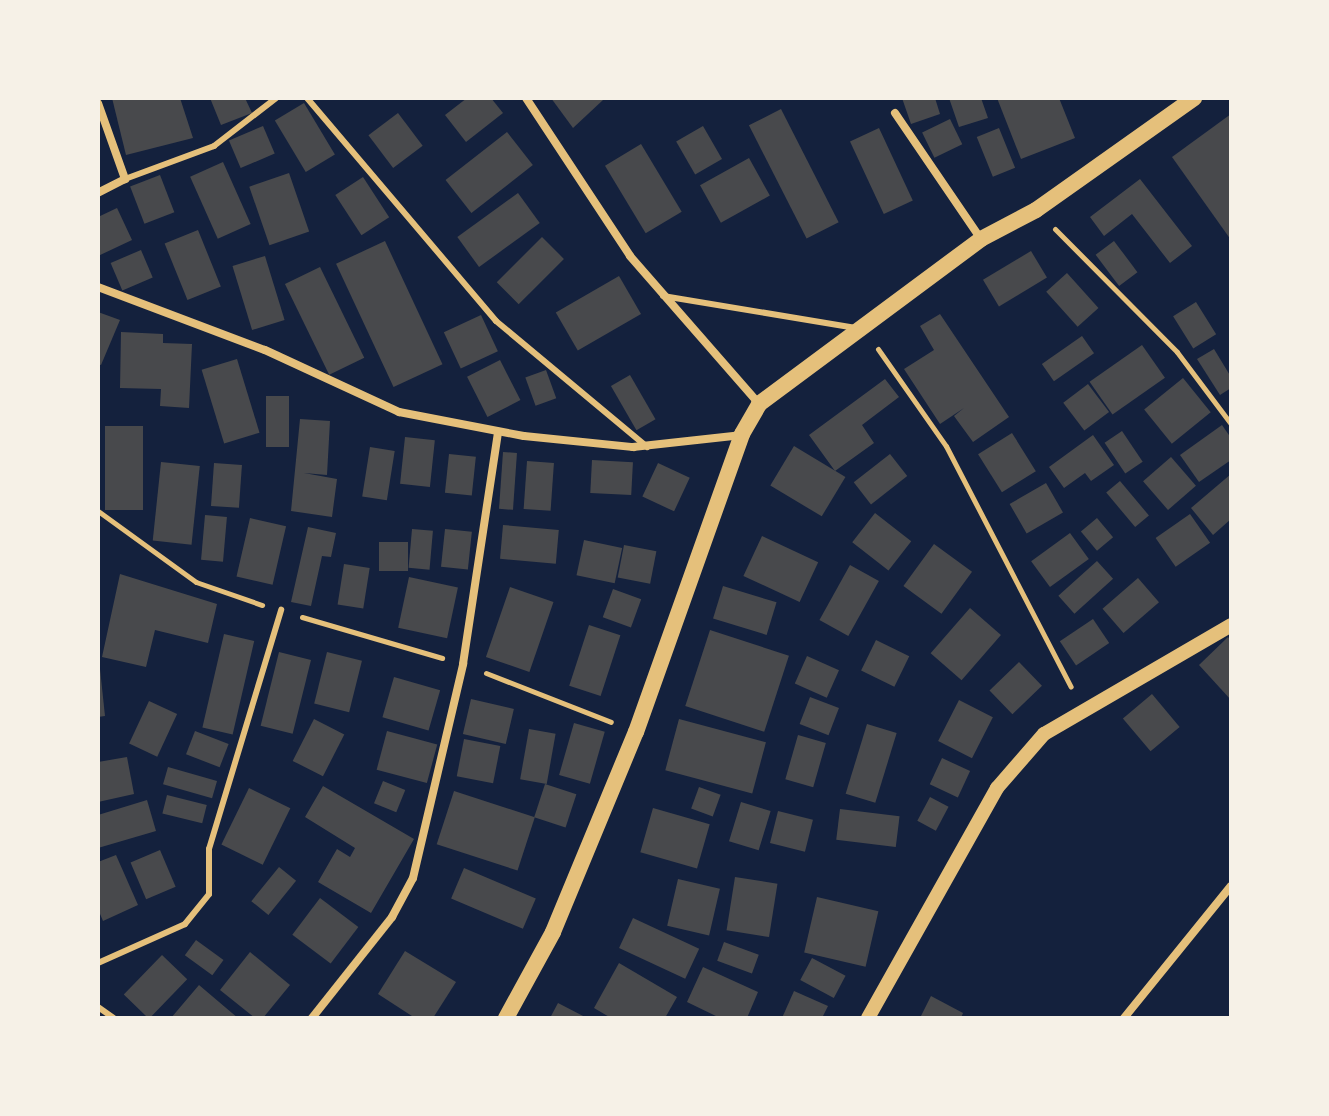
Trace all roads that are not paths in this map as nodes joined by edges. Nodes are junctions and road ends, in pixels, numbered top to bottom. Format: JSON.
{"nodes":[{"id":1,"x":276,"y":98,"type":"edge"},
{"id":2,"x":307,"y":98,"type":"edge"},
{"id":3,"x":526,"y":98,"type":"edge"},
{"id":4,"x":1194,"y":98,"type":"edge"},
{"id":5,"x":98,"y":103,"type":"edge"},
{"id":6,"x":895,"y":113,"type":"dead end"},
{"id":7,"x":125,"y":179,"type":"junction"},
{"id":8,"x":98,"y":193,"type":"edge"},
{"id":9,"x":981,"y":239,"type":"junction"},
{"id":10,"x":98,"y":287,"type":"edge"},
{"id":11,"x":662,"y":296,"type":"junction"},
{"id":12,"x":860,"y":326,"type":"junction"},
{"id":13,"x":759,"y":404,"type":"junction"},
{"id":14,"x":498,"y":432,"type":"junction"},
{"id":15,"x":742,"y":434,"type":"junction"},
{"id":16,"x":647,"y":447,"type":"junction"},
{"id":17,"x":281,"y":610,"type":"dead end"},
{"id":18,"x":1231,"y":625,"type":"edge"},
{"id":19,"x":1231,"y":886,"type":"edge"},
{"id":20,"x":98,"y":963,"type":"edge"},
{"id":21,"x":98,"y":1007,"type":"edge"},
{"id":22,"x":114,"y":1018,"type":"edge"},
{"id":23,"x":312,"y":1018,"type":"edge"},
{"id":24,"x":506,"y":1018,"type":"edge"},
{"id":25,"x":868,"y":1018,"type":"edge"},
{"id":26,"x":1124,"y":1018,"type":"edge"}],
"edges":[{"from":1,"to":7,"type":"lane"},
{"from":2,"to":16,"type":"lane"},
{"from":3,"to":11,"type":"street"},
{"from":4,"to":9,"type":"main road"},
{"from":5,"to":7,"type":"street"},
{"from":6,"to":9,"type":"street"},
{"from":7,"to":8,"type":"street"},
{"from":9,"to":12,"type":"main road"},
{"from":10,"to":14,"type":"street"},
{"from":11,"to":12,"type":"lane"},
{"from":11,"to":13,"type":"street"},
{"from":12,"to":13,"type":"main road"},
{"from":13,"to":15,"type":"main road"},
{"from":14,"to":16,"type":"street"},
{"from":14,"to":23,"type":"street"},
{"from":15,"to":16,"type":"street"},
{"from":15,"to":24,"type":"main road"},
{"from":17,"to":20,"type":"lane"},
{"from":18,"to":25,"type":"street"},
{"from":19,"to":26,"type":"street"},
{"from":21,"to":22,"type":"lane"}]}
